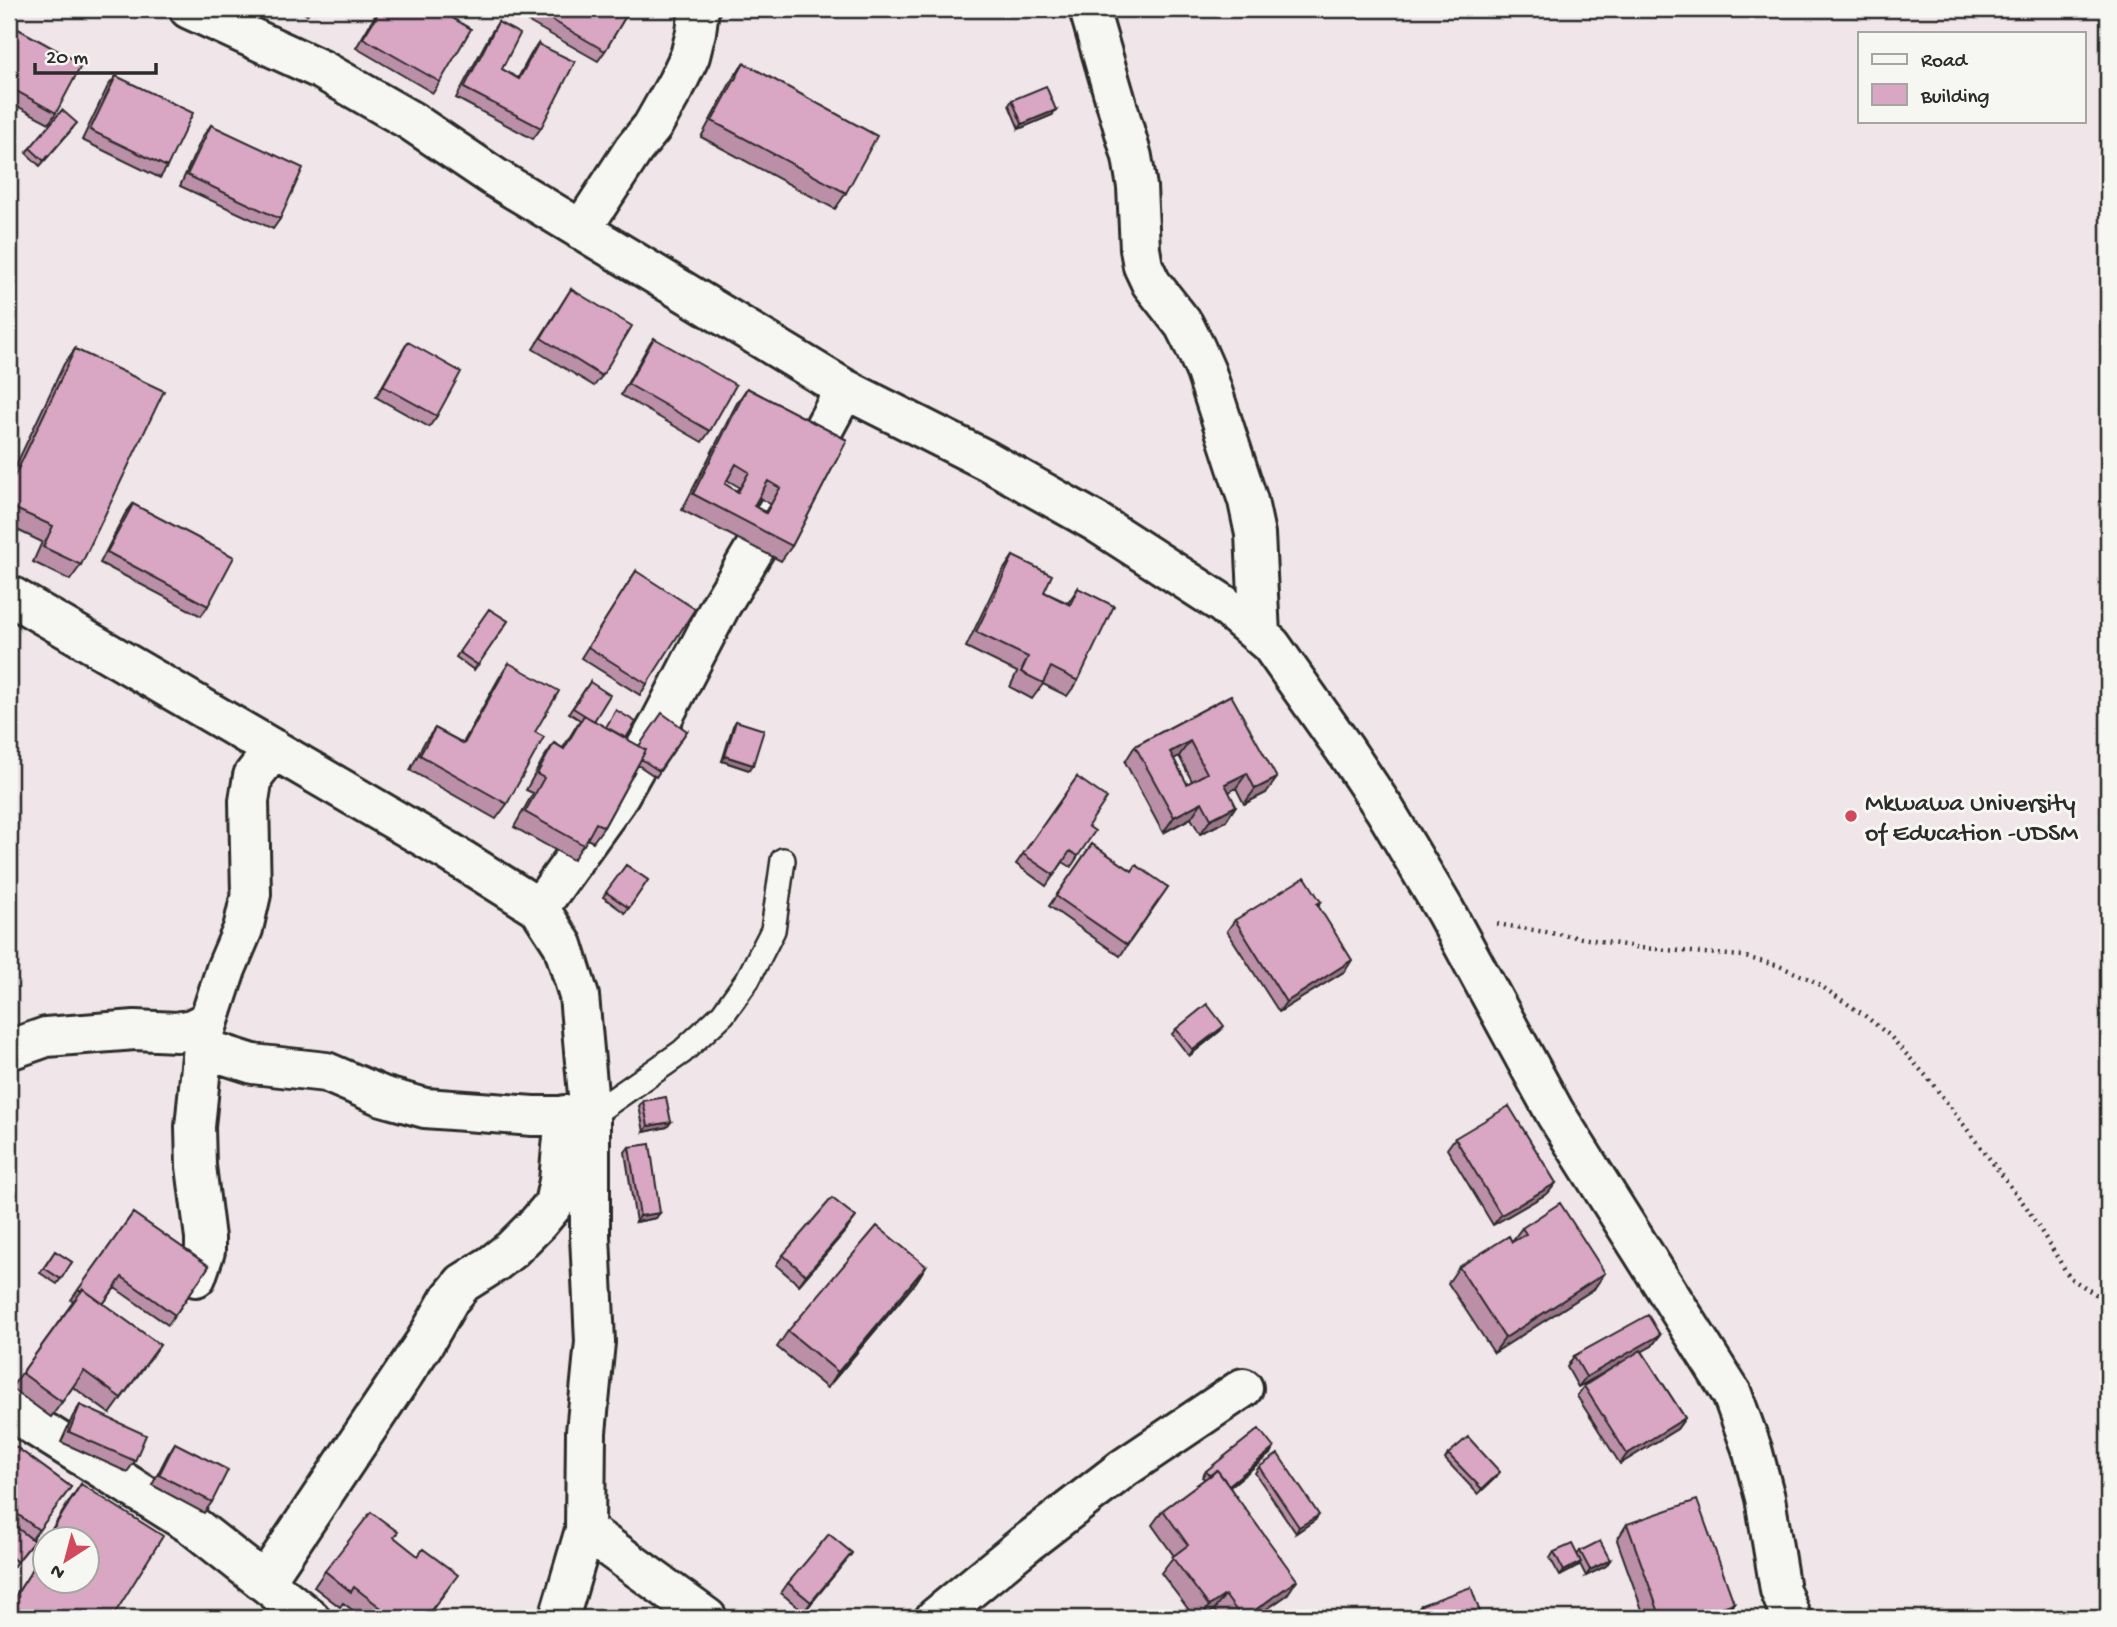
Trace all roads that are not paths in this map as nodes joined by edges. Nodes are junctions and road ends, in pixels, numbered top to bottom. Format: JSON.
{"nodes":[{"id":1,"x":189,"y":9,"type":"edge"},
{"id":2,"x":699,"y":9,"type":"edge"},
{"id":3,"x":1088,"y":9,"type":"edge"},
{"id":4,"x":581,"y":230,"type":"junction"},
{"id":5,"x":845,"y":388,"type":"junction"},
{"id":6,"x":11,"y":602,"type":"edge"},
{"id":7,"x":1260,"y":635,"type":"junction"},
{"id":8,"x":274,"y":749,"type":"junction"},
{"id":9,"x":783,"y":860,"type":"dead end"},
{"id":10,"x":539,"y":908,"type":"junction"},
{"id":11,"x":206,"y":1035,"type":"junction"},
{"id":12,"x":9,"y":1050,"type":"edge"},
{"id":13,"x":578,"y":1116,"type":"junction"},
{"id":14,"x":196,"y":1277,"type":"edge"},
{"id":15,"x":1243,"y":1388,"type":"dead end"},
{"id":16,"x":9,"y":1410,"type":"edge"},
{"id":17,"x":585,"y":1530,"type":"junction"},
{"id":18,"x":265,"y":1581,"type":"junction"},
{"id":19,"x":310,"y":1618,"type":"edge"},
{"id":20,"x":559,"y":1618,"type":"edge"},
{"id":21,"x":707,"y":1618,"type":"edge"},
{"id":22,"x":935,"y":1618,"type":"edge"},
{"id":23,"x":1791,"y":1618,"type":"edge"}],
"edges":[{"from":1,"to":4,"type":"street"},
{"from":2,"to":4,"type":"street"},
{"from":3,"to":7,"type":"street"},
{"from":4,"to":5,"type":"street"},
{"from":5,"to":7,"type":"street"},
{"from":5,"to":10,"type":"street"},
{"from":6,"to":8,"type":"street"},
{"from":7,"to":23,"type":"street"},
{"from":8,"to":10,"type":"street"},
{"from":8,"to":11,"type":"street"},
{"from":9,"to":13,"type":"lane"},
{"from":10,"to":13,"type":"street"},
{"from":11,"to":12,"type":"street"},
{"from":11,"to":13,"type":"street"},
{"from":11,"to":14,"type":"street"},
{"from":13,"to":17,"type":"street"},
{"from":13,"to":18,"type":"street"},
{"from":15,"to":22,"type":"street"},
{"from":16,"to":18,"type":"street"},
{"from":17,"to":20,"type":"street"},
{"from":17,"to":21,"type":"street"},
{"from":18,"to":19,"type":"street"}]}
